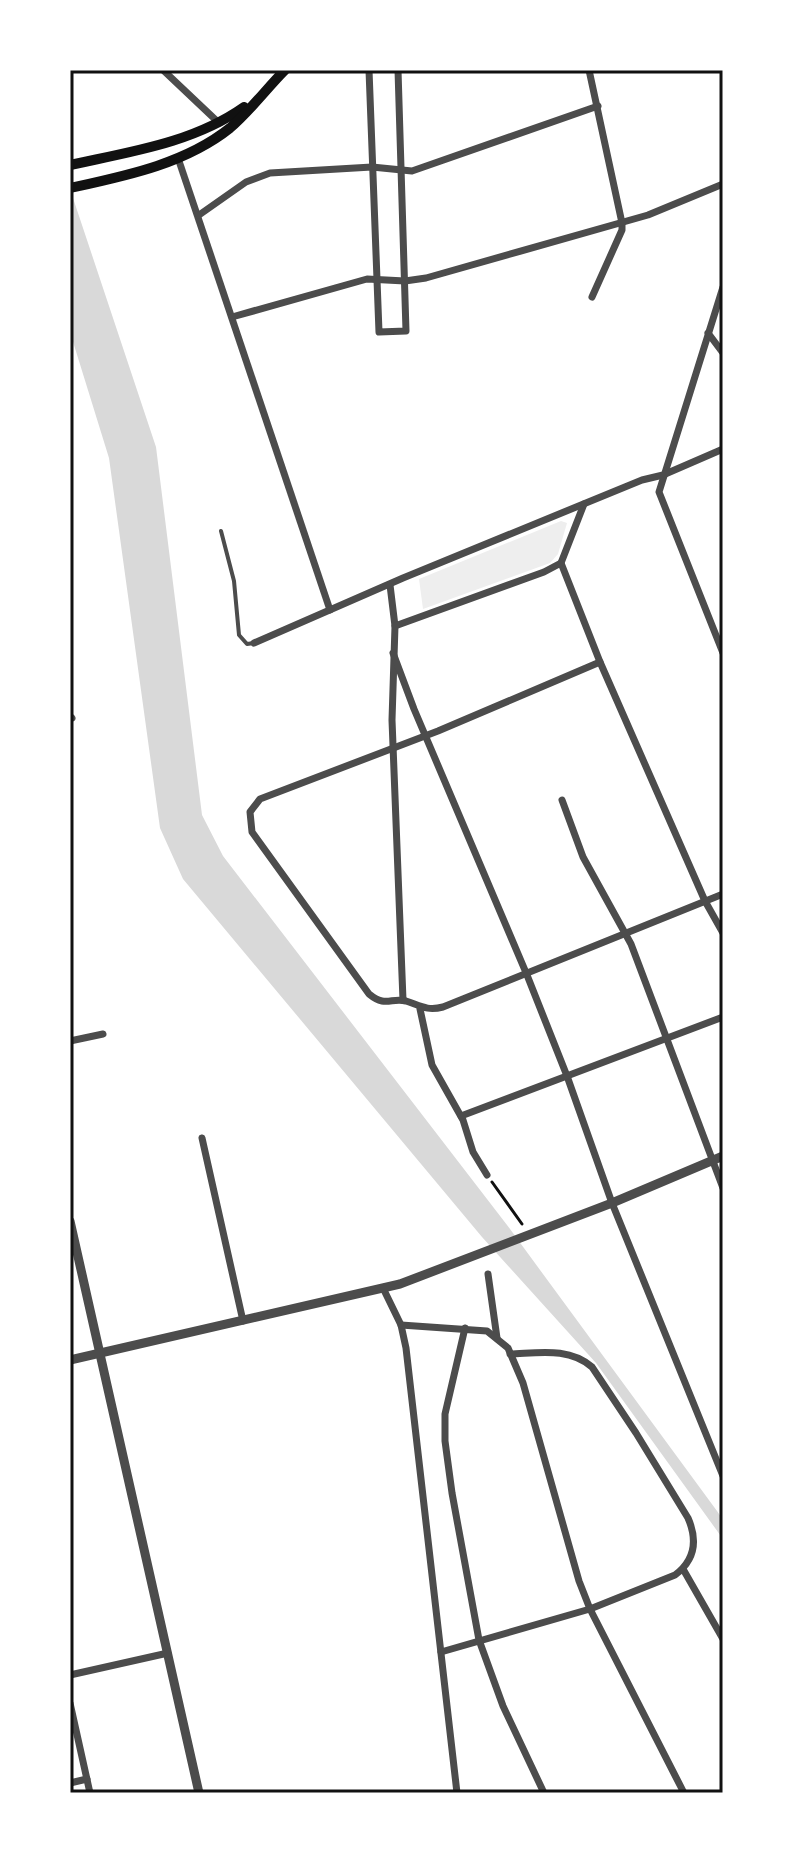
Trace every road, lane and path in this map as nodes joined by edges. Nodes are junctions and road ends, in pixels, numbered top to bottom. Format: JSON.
{"nodes":[{"id":1,"x":163,"y":70,"type":"edge"},
{"id":2,"x":285,"y":70,"type":"edge"},
{"id":3,"x":369,"y":70,"type":"edge"},
{"id":4,"x":398,"y":70,"type":"edge"},
{"id":5,"x":589,"y":70,"type":"edge"},
{"id":6,"x":258,"y":97,"type":"junction"},
{"id":7,"x":598,"y":106,"type":"junction"},
{"id":8,"x":219,"y":123,"type":"junction"},
{"id":9,"x":178,"y":158,"type":"junction"},
{"id":10,"x":76,"y":164,"type":"edge"},
{"id":11,"x":372,"y":167,"type":"junction"},
{"id":12,"x":402,"y":170,"type":"junction"},
{"id":13,"x":723,"y":184,"type":"edge"},
{"id":14,"x":70,"y":188,"type":"edge"},
{"id":15,"x":199,"y":215,"type":"junction"},
{"id":16,"x":622,"y":223,"type":"junction"},
{"id":17,"x":377,"y":279,"type":"junction"},
{"id":18,"x":405,"y":281,"type":"junction"},
{"id":19,"x":723,"y":287,"type":"edge"},
{"id":20,"x":592,"y":297,"type":"dead end"},
{"id":21,"x":232,"y":317,"type":"junction"},
{"id":22,"x":708,"y":333,"type":"junction"},
{"id":23,"x":723,"y":353,"type":"edge"},
{"id":24,"x":723,"y":449,"type":"edge"},
{"id":25,"x":663,"y":475,"type":"junction"},
{"id":26,"x":584,"y":504,"type":"junction"},
{"id":27,"x":221,"y":531,"type":"dead end"},
{"id":28,"x":561,"y":563,"type":"junction"},
{"id":29,"x":390,"y":585,"type":"junction"},
{"id":30,"x":330,"y":610,"type":"junction"},
{"id":31,"x":395,"y":626,"type":"junction"},
{"id":32,"x":254,"y":643,"type":"joint"},
{"id":33,"x":393,"y":653,"type":"junction"},
{"id":34,"x":723,"y":653,"type":"edge"},
{"id":35,"x":600,"y":662,"type":"junction"},
{"id":36,"x":427,"y":735,"type":"junction"},
{"id":37,"x":395,"y":747,"type":"junction"},
{"id":38,"x":562,"y":800,"type":"dead end"},
{"id":39,"x":723,"y":894,"type":"edge"},
{"id":40,"x":705,"y":901,"type":"junction"},
{"id":41,"x":723,"y":933,"type":"edge"},
{"id":42,"x":627,"y":935,"type":"junction"},
{"id":43,"x":527,"y":975,"type":"junction"},
{"id":44,"x":403,"y":1000,"type":"junction"},
{"id":45,"x":420,"y":1009,"type":"junction"},
{"id":46,"x":723,"y":1017,"type":"edge"},
{"id":47,"x":103,"y":1034,"type":"dead end"},
{"id":48,"x":667,"y":1037,"type":"junction"},
{"id":49,"x":70,"y":1041,"type":"edge"},
{"id":50,"x":567,"y":1076,"type":"junction"},
{"id":51,"x":461,"y":1116,"type":"junction"},
{"id":52,"x":202,"y":1138,"type":"dead end"},
{"id":53,"x":723,"y":1156,"type":"edge"},
{"id":54,"x":712,"y":1161,"type":"junction"},
{"id":55,"x":487,"y":1175,"type":"joint"},
{"id":56,"x":723,"y":1188,"type":"edge"},
{"id":57,"x":612,"y":1203,"type":"junction"},
{"id":58,"x":70,"y":1221,"type":"edge"},
{"id":59,"x":526,"y":1236,"type":"junction"},
{"id":60,"x":488,"y":1274,"type":"dead end"},
{"id":61,"x":383,"y":1288,"type":"junction"},
{"id":62,"x":243,"y":1321,"type":"junction"},
{"id":63,"x":401,"y":1325,"type":"junction"},
{"id":64,"x":465,"y":1328,"type":"junction"},
{"id":65,"x":497,"y":1338,"type":"junction"},
{"id":66,"x":99,"y":1352,"type":"junction"},
{"id":67,"x":510,"y":1354,"type":"junction"},
{"id":68,"x":70,"y":1360,"type":"edge"},
{"id":69,"x":723,"y":1476,"type":"edge"},
{"id":70,"x":683,"y":1569,"type":"junction"},
{"id":71,"x":590,"y":1609,"type":"junction"},
{"id":72,"x":723,"y":1639,"type":"edge"},
{"id":73,"x":479,"y":1640,"type":"junction"},
{"id":74,"x":441,"y":1652,"type":"junction"},
{"id":75,"x":168,"y":1653,"type":"junction"},
{"id":76,"x":70,"y":1675,"type":"edge"},
{"id":77,"x":70,"y":1703,"type":"edge"},
{"id":78,"x":87,"y":1779,"type":"junction"},
{"id":79,"x":70,"y":1783,"type":"edge"},
{"id":80,"x":90,"y":1793,"type":"edge"},
{"id":81,"x":199,"y":1793,"type":"edge"},
{"id":82,"x":457,"y":1793,"type":"edge"},
{"id":83,"x":544,"y":1793,"type":"edge"},
{"id":84,"x":684,"y":1793,"type":"edge"}],
"edges":[{"from":1,"to":8,"type":"street"},
{"from":2,"to":6,"type":"main road"},
{"from":3,"to":11,"type":"street"},
{"from":4,"to":12,"type":"street"},
{"from":5,"to":7,"type":"street"},
{"from":6,"to":8,"type":"main road"},
{"from":6,"to":9,"type":"main road"},
{"from":7,"to":12,"type":"street"},
{"from":7,"to":16,"type":"street"},
{"from":8,"to":10,"type":"main road"},
{"from":9,"to":14,"type":"main road"},
{"from":9,"to":15,"type":"street"},
{"from":11,"to":12,"type":"street"},
{"from":11,"to":15,"type":"street"},
{"from":11,"to":17,"type":"street"},
{"from":12,"to":18,"type":"street"},
{"from":13,"to":16,"type":"street"},
{"from":15,"to":21,"type":"street"},
{"from":16,"to":18,"type":"street"},
{"from":16,"to":20,"type":"street"},
{"from":17,"to":18,"type":"street"},
{"from":17,"to":18,"type":"street"},
{"from":17,"to":21,"type":"street"},
{"from":19,"to":22,"type":"street"},
{"from":21,"to":30,"type":"street"},
{"from":22,"to":23,"type":"street"},
{"from":22,"to":25,"type":"street"},
{"from":24,"to":25,"type":"street"},
{"from":25,"to":26,"type":"street"},
{"from":25,"to":34,"type":"street"},
{"from":26,"to":28,"type":"street"},
{"from":26,"to":29,"type":"street"},
{"from":27,"to":32,"type":"lane"},
{"from":28,"to":31,"type":"street"},
{"from":28,"to":35,"type":"street"},
{"from":29,"to":30,"type":"street"},
{"from":29,"to":31,"type":"street"},
{"from":30,"to":32,"type":"street"},
{"from":31,"to":33,"type":"street"},
{"from":33,"to":36,"type":"street"},
{"from":33,"to":37,"type":"street"},
{"from":35,"to":36,"type":"street"},
{"from":35,"to":40,"type":"street"},
{"from":36,"to":37,"type":"street"},
{"from":36,"to":43,"type":"street"},
{"from":37,"to":44,"type":"street"},
{"from":37,"to":44,"type":"street"},
{"from":38,"to":42,"type":"street"},
{"from":39,"to":40,"type":"street"},
{"from":40,"to":41,"type":"street"},
{"from":40,"to":42,"type":"street"},
{"from":42,"to":43,"type":"street"},
{"from":42,"to":48,"type":"street"},
{"from":43,"to":45,"type":"street"},
{"from":43,"to":50,"type":"street"},
{"from":44,"to":45,"type":"street"},
{"from":45,"to":51,"type":"street"},
{"from":46,"to":48,"type":"street"},
{"from":47,"to":49,"type":"street"},
{"from":48,"to":50,"type":"street"},
{"from":48,"to":54,"type":"street"},
{"from":50,"to":51,"type":"street"},
{"from":50,"to":57,"type":"street"},
{"from":51,"to":55,"type":"street"},
{"from":52,"to":62,"type":"street"},
{"from":53,"to":54,"type":"street"},
{"from":54,"to":56,"type":"street"},
{"from":54,"to":57,"type":"street"},
{"from":55,"to":59,"type":"path"},
{"from":57,"to":59,"type":"street"},
{"from":57,"to":69,"type":"street"},
{"from":58,"to":66,"type":"street"},
{"from":59,"to":61,"type":"street"},
{"from":60,"to":65,"type":"street"},
{"from":61,"to":62,"type":"street"},
{"from":61,"to":63,"type":"street"},
{"from":62,"to":66,"type":"street"},
{"from":63,"to":64,"type":"street"},
{"from":63,"to":74,"type":"street"},
{"from":64,"to":65,"type":"street"},
{"from":64,"to":73,"type":"street"},
{"from":65,"to":67,"type":"street"},
{"from":66,"to":68,"type":"street"},
{"from":66,"to":75,"type":"street"},
{"from":67,"to":70,"type":"street"},
{"from":67,"to":71,"type":"street"},
{"from":70,"to":71,"type":"street"},
{"from":70,"to":72,"type":"street"},
{"from":71,"to":73,"type":"street"},
{"from":71,"to":84,"type":"street"},
{"from":73,"to":74,"type":"street"},
{"from":73,"to":83,"type":"street"},
{"from":74,"to":82,"type":"street"},
{"from":75,"to":76,"type":"street"},
{"from":75,"to":81,"type":"street"},
{"from":77,"to":78,"type":"street"},
{"from":78,"to":79,"type":"street"},
{"from":78,"to":80,"type":"street"}]}
